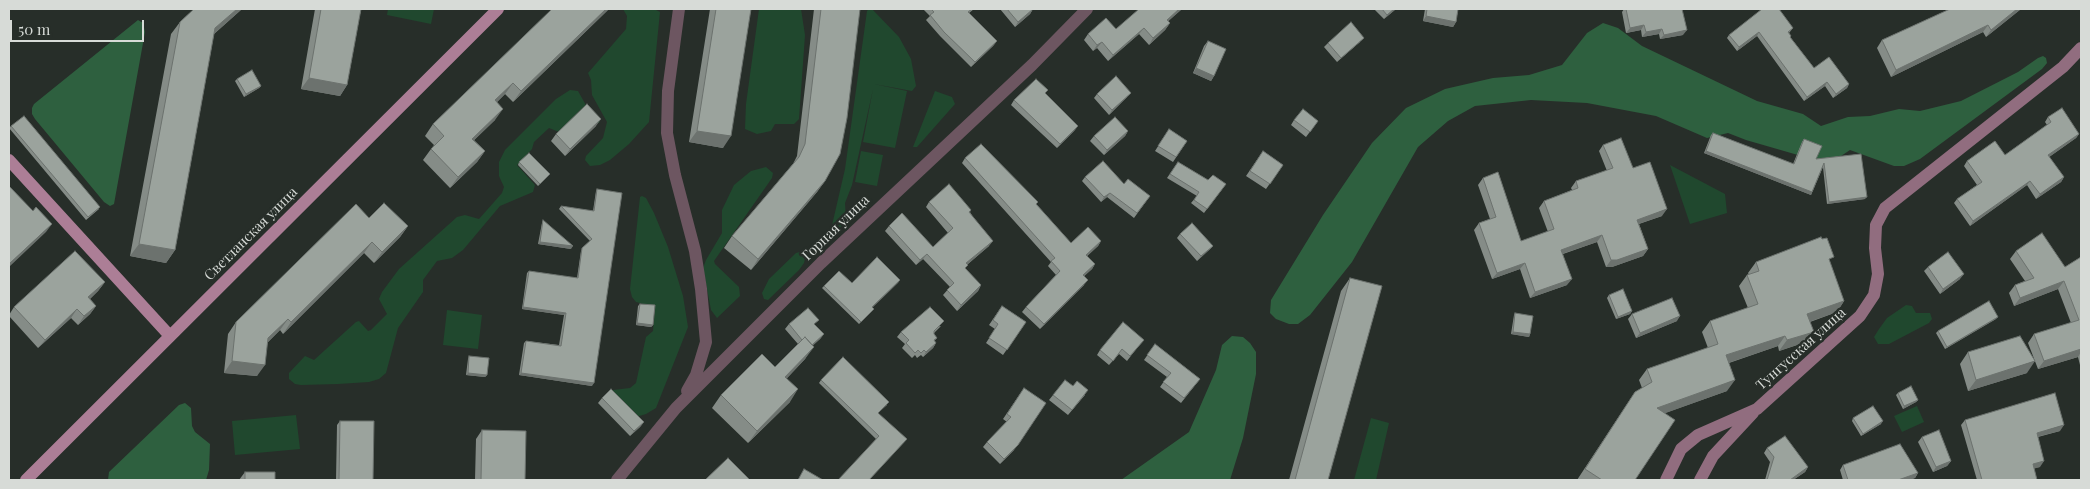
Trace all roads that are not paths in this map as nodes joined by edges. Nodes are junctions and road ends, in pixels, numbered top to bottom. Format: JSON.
{"nodes":[{"id":1,"x":498,"y":9,"type":"edge"},
{"id":2,"x":679,"y":9,"type":"edge"},
{"id":3,"x":1087,"y":9,"type":"edge"},
{"id":4,"x":2081,"y":48,"type":"edge"},
{"id":5,"x":9,"y":160,"type":"edge"},
{"id":6,"x":170,"y":336,"type":"junction"},
{"id":7,"x":676,"y":408,"type":"junction"},
{"id":8,"x":1756,"y":410,"type":"junction"},
{"id":9,"x":26,"y":480,"type":"edge"},
{"id":10,"x":617,"y":480,"type":"edge"},
{"id":11,"x":1666,"y":480,"type":"edge"},
{"id":12,"x":1700,"y":480,"type":"edge"}],
"edges":[{"from":1,"to":6,"type":"main road","name":"Светланская улица"},
{"from":2,"to":7,"type":"street"},
{"from":3,"to":7,"type":"street","name":"Горная улица"},
{"from":4,"to":8,"type":"main road","name":"Тунгусская улица"},
{"from":5,"to":6,"type":"main road"},
{"from":6,"to":9,"type":"main road","name":"Светланская улица"},
{"from":7,"to":10,"type":"street","name":"Горная улица"},
{"from":8,"to":11,"type":"main road","name":"Тунгусская улица"},
{"from":8,"to":12,"type":"main road"}]}
